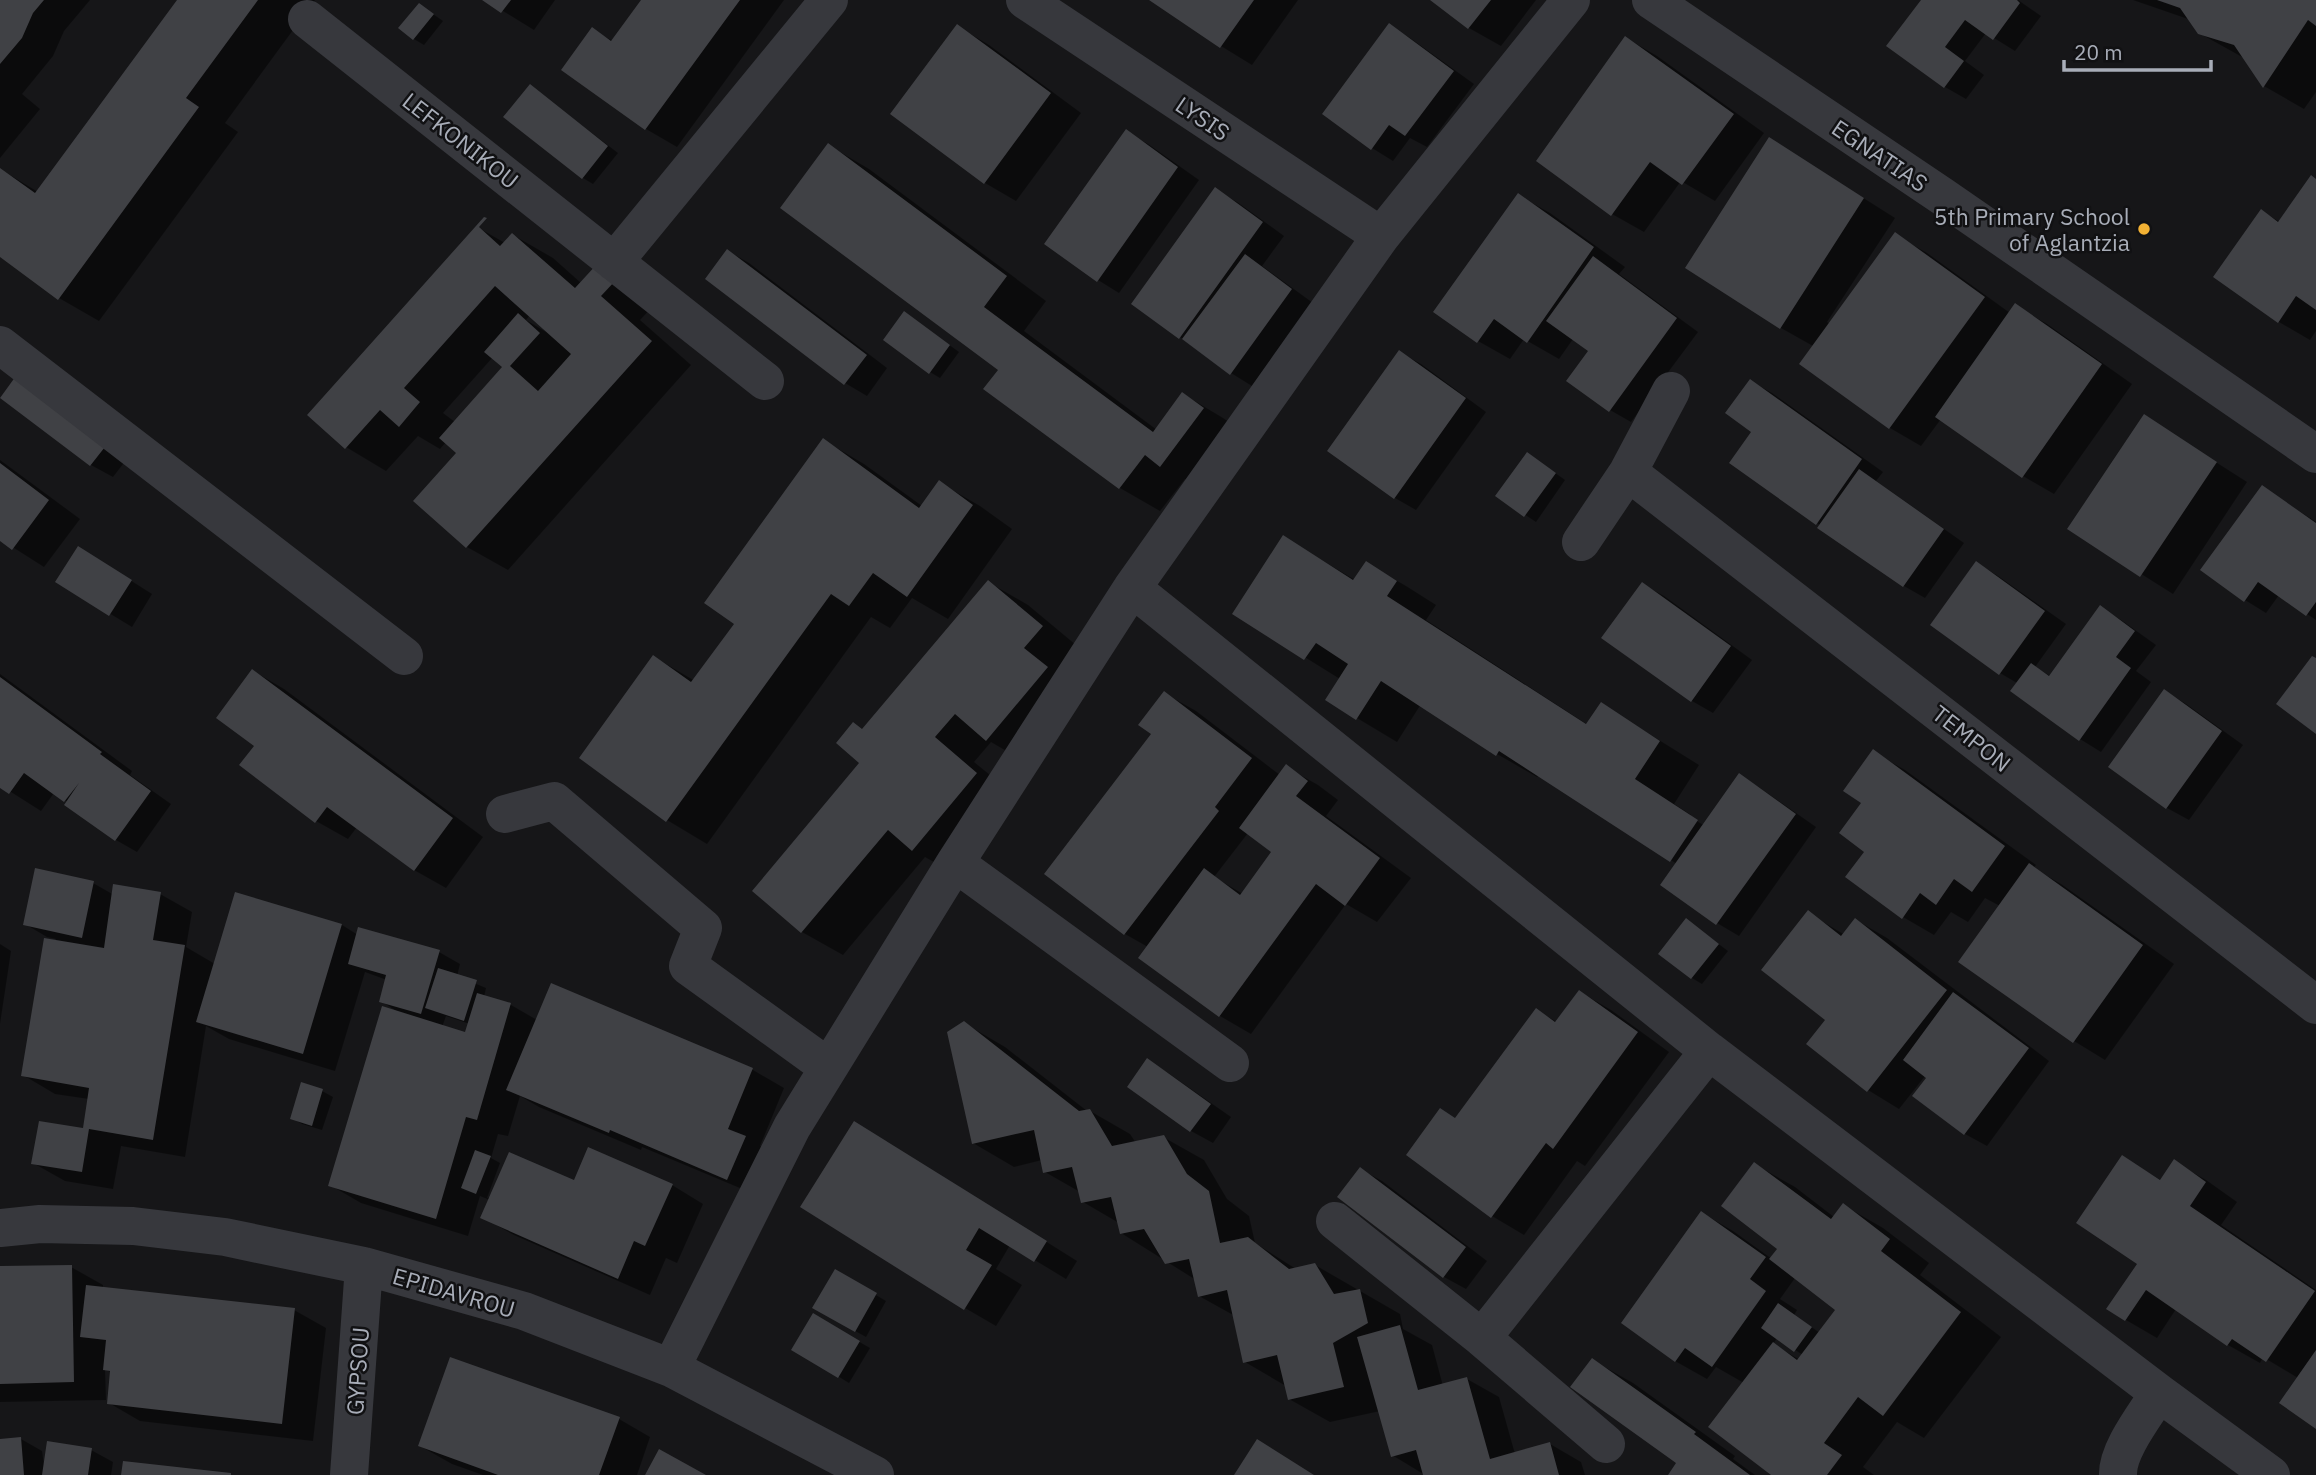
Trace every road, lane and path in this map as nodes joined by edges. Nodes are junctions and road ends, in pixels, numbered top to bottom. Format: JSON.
{"nodes":[{"id":1,"x":829,"y":0,"type":"edge"},
{"id":2,"x":1025,"y":0,"type":"edge"},
{"id":3,"x":1571,"y":0,"type":"edge"},
{"id":4,"x":1651,"y":0,"type":"edge"},
{"id":5,"x":307,"y":19,"type":"dead end"},
{"id":6,"x":1381,"y":236,"type":"junction"},
{"id":7,"x":614,"y":262,"type":"junction"},
{"id":8,"x":0,"y":345,"type":"edge"},
{"id":9,"x":765,"y":381,"type":"dead end"},
{"id":10,"x":1671,"y":391,"type":"dead end"},
{"id":11,"x":2316,"y":454,"type":"edge"},
{"id":12,"x":1628,"y":472,"type":"junction"},
{"id":13,"x":1581,"y":542,"type":"dead end"},
{"id":14,"x":1132,"y":588,"type":"junction"},
{"id":15,"x":404,"y":656,"type":"dead end"},
{"id":16,"x":505,"y":814,"type":"dead end"},
{"id":17,"x":955,"y":863,"type":"junction"},
{"id":18,"x":2316,"y":1005,"type":"edge"},
{"id":19,"x":1709,"y":1051,"type":"junction"},
{"id":20,"x":1230,"y":1063,"type":"dead end"},
{"id":21,"x":828,"y":1067,"type":"junction"},
{"id":22,"x":1335,"y":1221,"type":"dead end"},
{"id":23,"x":0,"y":1228,"type":"edge"},
{"id":24,"x":364,"y":1266,"type":"junction"},
{"id":25,"x":1482,"y":1338,"type":"junction"},
{"id":26,"x":671,"y":1368,"type":"junction"},
{"id":27,"x":2160,"y":1393,"type":"junction"},
{"id":28,"x":1606,"y":1444,"type":"dead end"},
{"id":29,"x":349,"y":1475,"type":"edge"},
{"id":30,"x":875,"y":1475,"type":"edge"},
{"id":31,"x":2118,"y":1475,"type":"edge"},
{"id":32,"x":2271,"y":1475,"type":"edge"}],
"edges":[{"from":1,"to":7,"type":"street"},
{"from":2,"to":6,"type":"street","name":"LYSIS"},
{"from":3,"to":6,"type":"street"},
{"from":4,"to":11,"type":"street","name":"EGNATIAS"},
{"from":5,"to":7,"type":"street","name":"LEFKONIKOU"},
{"from":6,"to":14,"type":"street"},
{"from":7,"to":9,"type":"street","name":"LEFKONIKOU"},
{"from":8,"to":15,"type":"street"},
{"from":10,"to":12,"type":"street"},
{"from":12,"to":13,"type":"street"},
{"from":12,"to":18,"type":"street","name":"TEMPON"},
{"from":14,"to":17,"type":"street"},
{"from":14,"to":19,"type":"street"},
{"from":16,"to":21,"type":"street"},
{"from":17,"to":20,"type":"street"},
{"from":17,"to":21,"type":"street"},
{"from":19,"to":25,"type":"street"},
{"from":19,"to":27,"type":"street"},
{"from":21,"to":26,"type":"street"},
{"from":22,"to":25,"type":"street"},
{"from":23,"to":24,"type":"street","name":"EPIDAVROU"},
{"from":24,"to":26,"type":"street","name":"EPIDAVROU"},
{"from":24,"to":29,"type":"street","name":"GYPSOU"},
{"from":25,"to":28,"type":"street"},
{"from":26,"to":30,"type":"street","name":"EPIDAVROU"},
{"from":27,"to":31,"type":"street"},
{"from":27,"to":32,"type":"street"}]}
